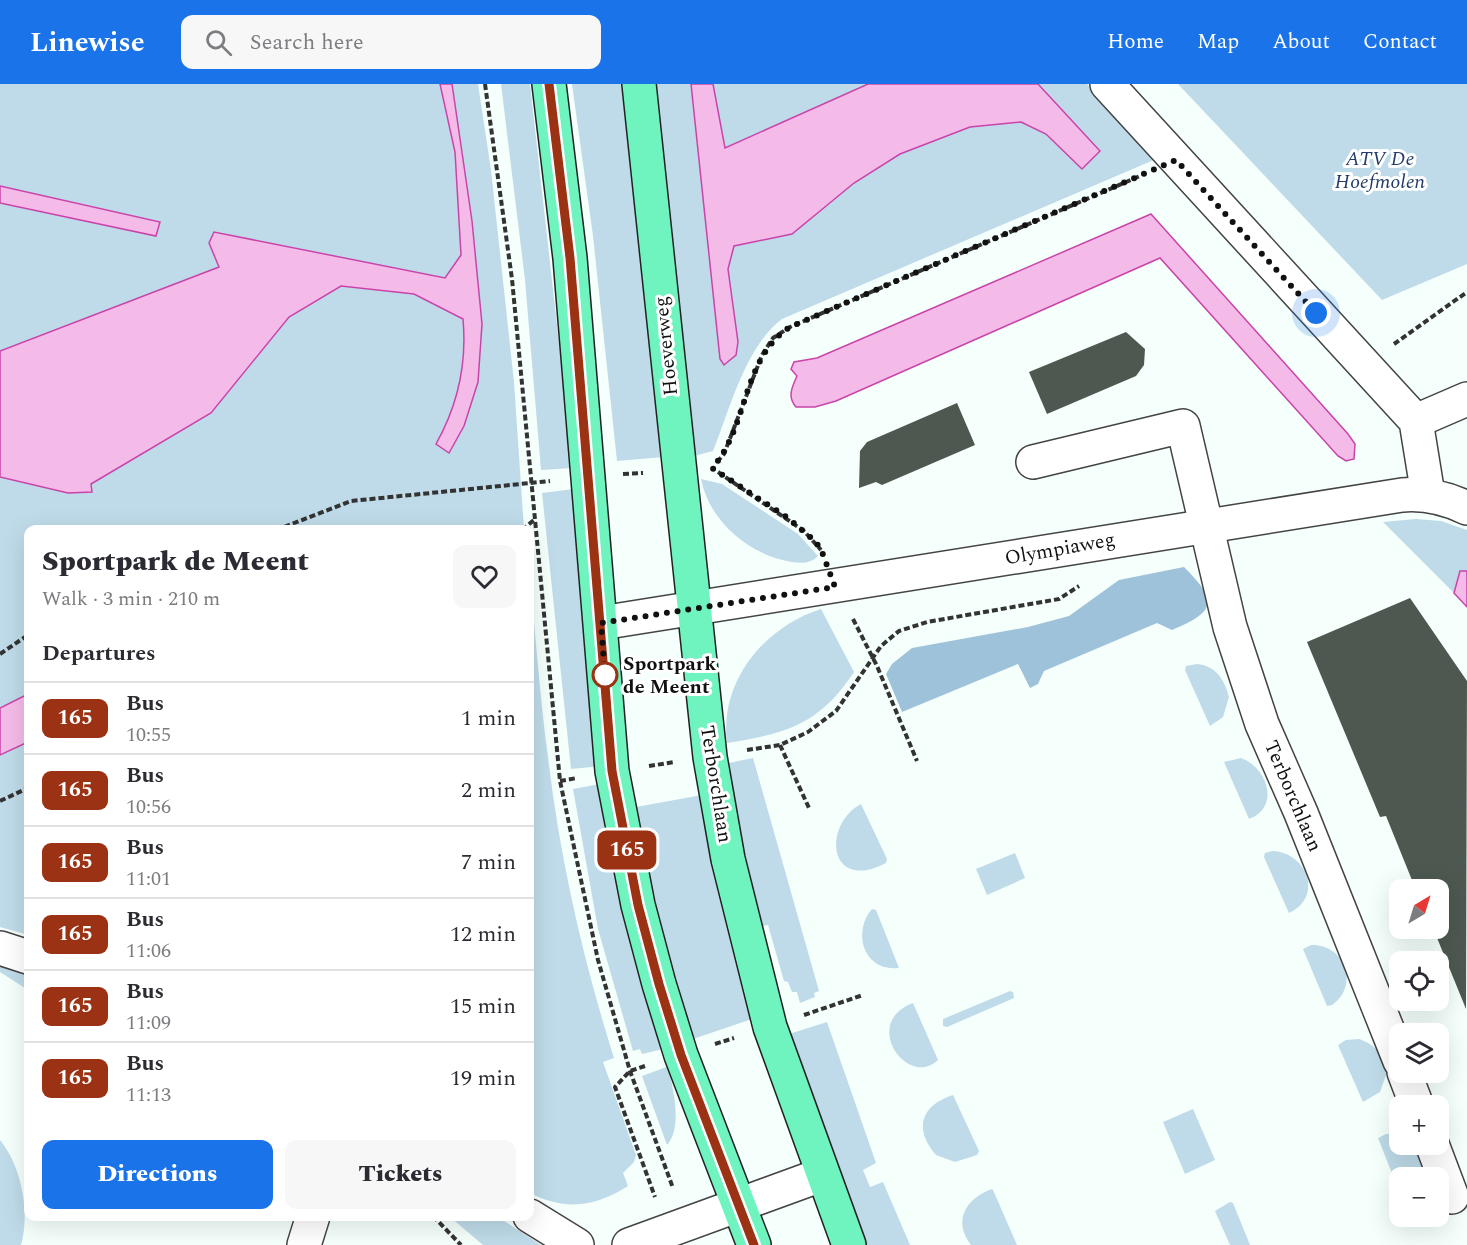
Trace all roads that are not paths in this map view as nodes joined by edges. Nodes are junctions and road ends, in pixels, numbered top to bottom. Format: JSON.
{"nodes":[{"id":1,"x":549,"y":84,"type":"edge"},
{"id":2,"x":639,"y":84,"type":"edge"},
{"id":3,"x":1107,"y":84,"type":"edge"},
{"id":4,"x":1467,"y":399,"type":"edge"},
{"id":5,"x":1416,"y":421,"type":"junction"},
{"id":6,"x":1033,"y":462,"type":"dead end"},
{"id":7,"x":1428,"y":495,"type":"junction"},
{"id":8,"x":1467,"y":508,"type":"edge"},
{"id":9,"x":1206,"y":525,"type":"junction"},
{"id":10,"x":693,"y":608,"type":"junction"},
{"id":11,"x":601,"y":623,"type":"junction"},
{"id":12,"x":0,"y":948,"type":"edge"},
{"id":13,"x":24,"y":956,"type":"edge"},
{"id":14,"x":1389,"y":1033,"type":"edge"},
{"id":15,"x":1436,"y":1155,"type":"edge"},
{"id":16,"x":821,"y":1174,"type":"junction"},
{"id":17,"x":1452,"y":1197,"type":"dead end"},
{"id":18,"x":738,"y":1206,"type":"junction"},
{"id":19,"x":534,"y":1218,"type":"edge"},
{"id":20,"x":311,"y":1221,"type":"edge"},
{"id":21,"x":304,"y":1245,"type":"edge"},
{"id":22,"x":577,"y":1245,"type":"edge"},
{"id":23,"x":629,"y":1245,"type":"edge"},
{"id":24,"x":754,"y":1245,"type":"edge"},
{"id":25,"x":849,"y":1245,"type":"edge"}],
"edges":[{"from":1,"to":11,"type":"main road"},
{"from":2,"to":10,"type":"main road","name":"Hoeverweg"},
{"from":3,"to":5,"type":"street"},
{"from":4,"to":5,"type":"street"},
{"from":5,"to":7,"type":"street"},
{"from":6,"to":9,"type":"street","name":"Terborchlaan"},
{"from":7,"to":8,"type":"street","name":"Olympiaweg"},
{"from":7,"to":9,"type":"street","name":"Olympiaweg"},
{"from":9,"to":10,"type":"street","name":"Olympiaweg"},
{"from":9,"to":14,"type":"street","name":"Terborchlaan"},
{"from":10,"to":11,"type":"street"},
{"from":10,"to":16,"type":"main road","name":"Terborchlaan"},
{"from":11,"to":18,"type":"main road"},
{"from":12,"to":13,"type":"street"},
{"from":15,"to":17,"type":"street"},
{"from":16,"to":18,"type":"street"},
{"from":16,"to":25,"type":"main road","name":"Terborchlaan"},
{"from":18,"to":23,"type":"street"},
{"from":18,"to":24,"type":"main road"},
{"from":19,"to":22,"type":"street"},
{"from":20,"to":21,"type":"street"}]}
